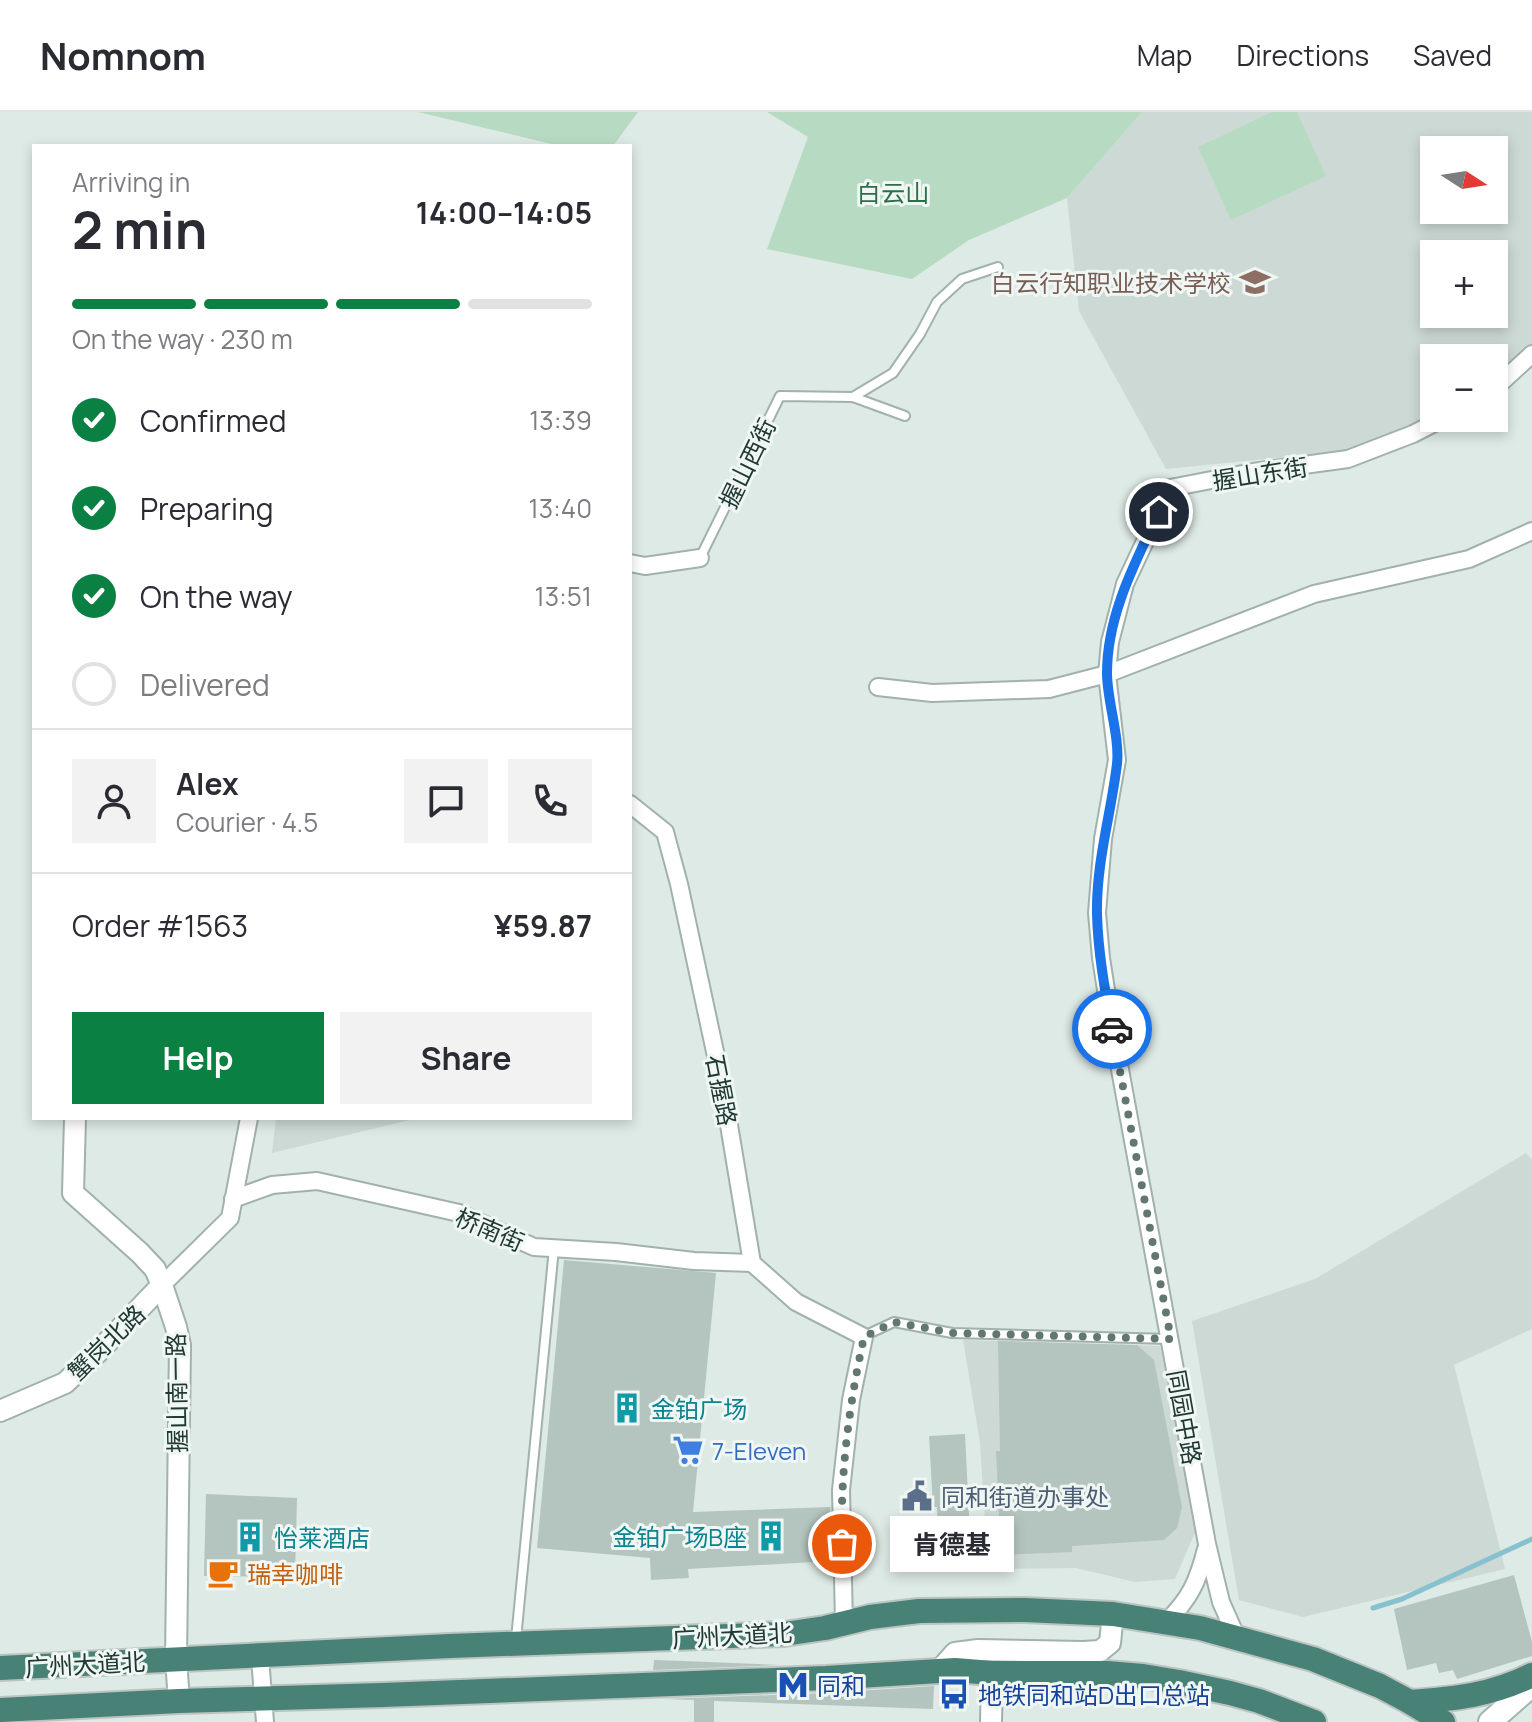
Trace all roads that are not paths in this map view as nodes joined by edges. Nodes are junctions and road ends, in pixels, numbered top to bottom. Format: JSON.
{"nodes":[{"id":1,"x":998,"y":267,"type":"dead end"},
{"id":2,"x":1532,"y":354,"type":"edge"},
{"id":3,"x":1508,"y":376,"type":"edge"},
{"id":4,"x":853,"y":397,"type":"junction"},
{"id":5,"x":905,"y":416,"type":"dead end"},
{"id":6,"x":1420,"y":430,"type":"edge"},
{"id":7,"x":1532,"y":531,"type":"edge"},
{"id":8,"x":700,"y":558,"type":"joint"},
{"id":9,"x":632,"y":563,"type":"edge"},
{"id":10,"x":1107,"y":674,"type":"junction"},
{"id":11,"x":878,"y":687,"type":"dead end"},
{"id":12,"x":632,"y":806,"type":"edge"},
{"id":13,"x":75,"y":1120,"type":"edge"},
{"id":14,"x":249,"y":1120,"type":"edge"},
{"id":15,"x":233,"y":1199,"type":"junction"},
{"id":16,"x":554,"y":1248,"type":"junction"},
{"id":17,"x":752,"y":1263,"type":"junction"},
{"id":18,"x":162,"y":1285,"type":"junction"},
{"id":19,"x":864,"y":1337,"type":"junction"},
{"id":20,"x":1171,"y":1339,"type":"junction"},
{"id":21,"x":0,"y":1411,"type":"edge"},
{"id":22,"x":1207,"y":1544,"type":"junction"},
{"id":23,"x":1113,"y":1614,"type":"junction"},
{"id":24,"x":1166,"y":1622,"type":"junction"},
{"id":25,"x":844,"y":1623,"type":"junction"},
{"id":26,"x":1237,"y":1638,"type":"junction"},
{"id":27,"x":516,"y":1644,"type":"junction"},
{"id":28,"x":260,"y":1657,"type":"junction"},
{"id":29,"x":176,"y":1660,"type":"junction"},
{"id":30,"x":0,"y":1668,"type":"edge"},
{"id":31,"x":939,"y":1671,"type":"junction"},
{"id":32,"x":992,"y":1673,"type":"junction"},
{"id":33,"x":1532,"y":1675,"type":"edge"},
{"id":34,"x":1532,"y":1685,"type":"edge"},
{"id":35,"x":179,"y":1701,"type":"junction"},
{"id":36,"x":1410,"y":1702,"type":"junction"},
{"id":37,"x":1532,"y":1705,"type":"edge"},
{"id":38,"x":0,"y":1710,"type":"edge"},
{"id":39,"x":264,"y":1711,"type":"edge"},
{"id":40,"x":991,"y":1722,"type":"edge"},
{"id":41,"x":1314,"y":1722,"type":"edge"},
{"id":42,"x":1443,"y":1722,"type":"edge"},
{"id":43,"x":1490,"y":1722,"type":"edge"},
{"id":44,"x":1511,"y":1722,"type":"edge"}],
"edges":[{"from":1,"to":4,"type":"lane"},
{"from":2,"to":3,"type":"street"},
{"from":4,"to":5,"type":"lane","name":"握山西街"},
{"from":4,"to":8,"type":"lane","name":"握山西街"},
{"from":6,"to":10,"type":"street","name":"握山东街"},
{"from":7,"to":10,"type":"street"},
{"from":8,"to":9,"type":"street"},
{"from":10,"to":11,"type":"street"},
{"from":10,"to":20,"type":"street","name":"同园中路"},
{"from":12,"to":17,"type":"street","name":"石握路"},
{"from":13,"to":18,"type":"street","name":"握山南一路"},
{"from":14,"to":15,"type":"street"},
{"from":15,"to":16,"type":"street","name":"桥南街"},
{"from":15,"to":18,"type":"street"},
{"from":16,"to":17,"type":"street","name":"桥南街"},
{"from":16,"to":27,"type":"lane"},
{"from":17,"to":19,"type":"street"},
{"from":18,"to":21,"type":"street","name":"蟹岗北路"},
{"from":18,"to":29,"type":"street","name":"握山南一路"},
{"from":19,"to":20,"type":"lane"},
{"from":19,"to":25,"type":"street"},
{"from":20,"to":22,"type":"street","name":"同园中路"},
{"from":22,"to":24,"type":"street"},
{"from":22,"to":26,"type":"street","name":"同园中路"},
{"from":23,"to":24,"type":"highway","name":"广州大道北"},
{"from":23,"to":25,"type":"highway","name":"广州大道北"},
{"from":23,"to":31,"type":"street"},
{"from":24,"to":26,"type":"highway","name":"广州大道北"},
{"from":25,"to":27,"type":"highway","name":"广州大道北"},
{"from":26,"to":36,"type":"highway","name":"广州大道北"},
{"from":27,"to":28,"type":"highway","name":"广州大道北"},
{"from":28,"to":29,"type":"highway","name":"广州大道北"},
{"from":28,"to":39,"type":"street"},
{"from":29,"to":30,"type":"highway","name":"广州大道北"},
{"from":29,"to":35,"type":"street","name":"握山南一路"},
{"from":31,"to":32,"type":"highway","name":"广州大道北"},
{"from":31,"to":39,"type":"highway","name":"广州大道北"},
{"from":32,"to":40,"type":"street"},
{"from":32,"to":41,"type":"highway","name":"广州大道北"},
{"from":33,"to":36,"type":"highway"},
{"from":34,"to":43,"type":"main road"},
{"from":35,"to":38,"type":"highway","name":"广州大道北"},
{"from":35,"to":39,"type":"highway","name":"广州大道北"},
{"from":36,"to":42,"type":"highway","name":"广州大道北"},
{"from":37,"to":44,"type":"main road"}]}
